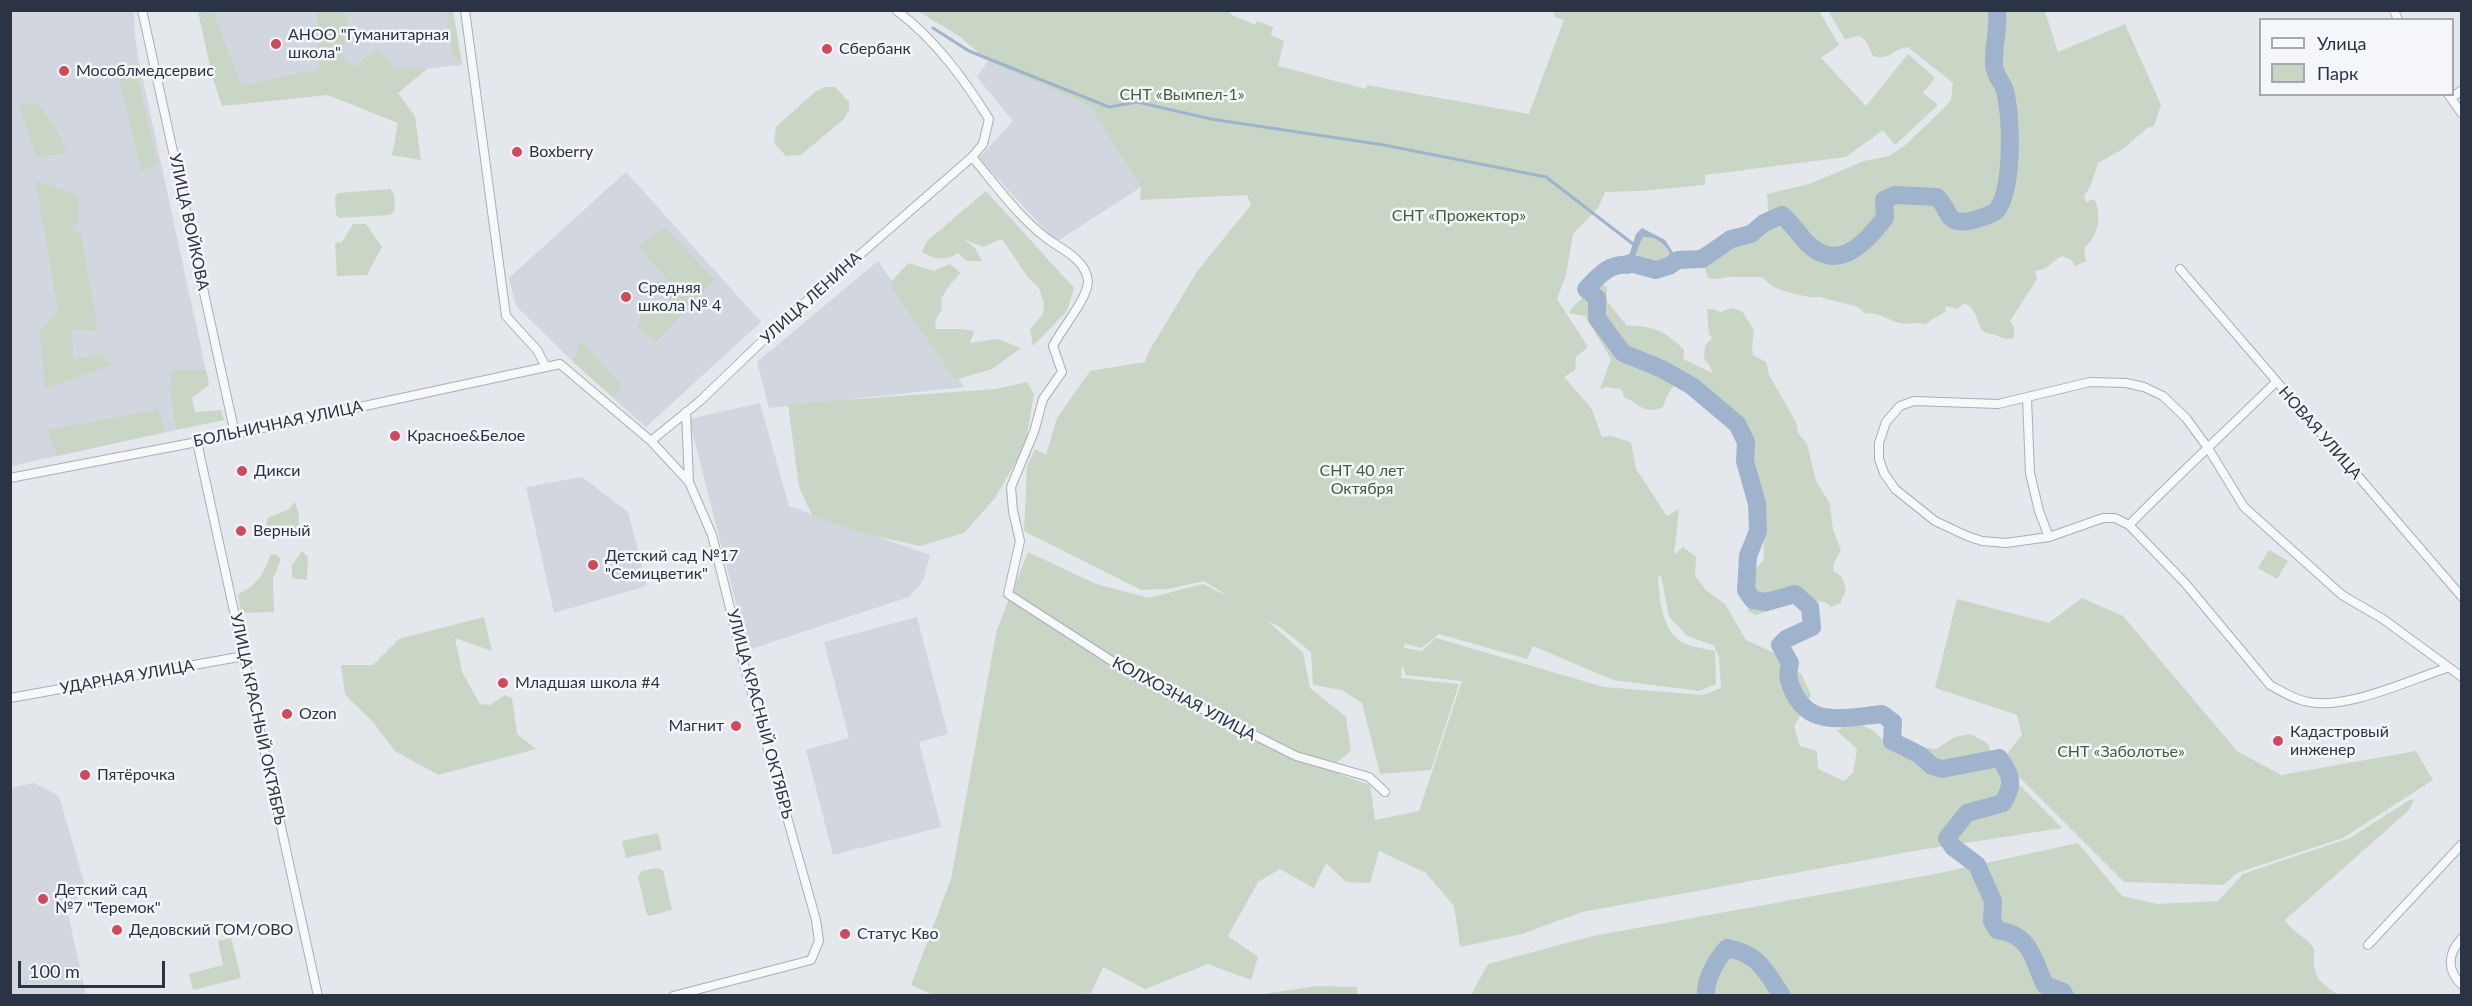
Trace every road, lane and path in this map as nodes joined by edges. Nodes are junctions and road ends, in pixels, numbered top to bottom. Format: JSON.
{"nodes":[{"id":1,"x":142,"y":10,"type":"edge"},
{"id":2,"x":465,"y":10,"type":"edge"},
{"id":3,"x":896,"y":10,"type":"edge"},
{"id":4,"x":2450,"y":96,"type":"edge"},
{"id":5,"x":2462,"y":114,"type":"edge"},
{"id":6,"x":972,"y":157,"type":"junction"},
{"id":7,"x":2180,"y":269,"type":"dead end"},
{"id":8,"x":545,"y":365,"type":"junction"},
{"id":9,"x":2276,"y":382,"type":"junction"},
{"id":10,"x":2027,"y":398,"type":"junction"},
{"id":11,"x":686,"y":412,"type":"junction"},
{"id":12,"x":235,"y":434,"type":"junction"},
{"id":13,"x":651,"y":441,"type":"junction"},
{"id":14,"x":197,"y":442,"type":"junction"},
{"id":15,"x":2208,"y":448,"type":"junction"},
{"id":16,"x":10,"y":478,"type":"edge"},
{"id":17,"x":689,"y":482,"type":"junction"},
{"id":18,"x":2129,"y":525,"type":"junction"},
{"id":19,"x":2049,"y":537,"type":"junction"},
{"id":20,"x":2462,"y":597,"type":"edge"},
{"id":21,"x":244,"y":656,"type":"junction"},
{"id":22,"x":2447,"y":668,"type":"junction"},
{"id":23,"x":2462,"y":677,"type":"edge"},
{"id":24,"x":10,"y":698,"type":"edge"},
{"id":25,"x":1384,"y":792,"type":"dead end"},
{"id":26,"x":2462,"y":843,"type":"edge"},
{"id":27,"x":2462,"y":938,"type":"edge"},
{"id":28,"x":2368,"y":945,"type":"dead end"},
{"id":29,"x":2462,"y":985,"type":"edge"},
{"id":30,"x":318,"y":996,"type":"edge"},
{"id":31,"x":673,"y":996,"type":"edge"}],
"edges":[{"from":1,"to":12,"type":"street","name":"УЛИЦА ВОЙКОВА"},
{"from":2,"to":8,"type":"street"},
{"from":3,"to":6,"type":"street"},
{"from":4,"to":5,"type":"street"},
{"from":6,"to":11,"type":"street","name":"УЛИЦА ЛЕНИНА"},
{"from":6,"to":25,"type":"street","name":"КОЛХОЗНАЯ УЛИЦА"},
{"from":7,"to":9,"type":"street","name":"НОВАЯ УЛИЦА"},
{"from":8,"to":12,"type":"street","name":"БОЛЬНИЧНАЯ УЛИЦА"},
{"from":8,"to":13,"type":"street","name":"УЛИЦА КРАСНЫЙ ОКТЯБРЬ"},
{"from":9,"to":15,"type":"street"},
{"from":9,"to":20,"type":"street","name":"НОВАЯ УЛИЦА"},
{"from":10,"to":15,"type":"street"},
{"from":10,"to":19,"type":"street"},
{"from":10,"to":19,"type":"street"},
{"from":11,"to":13,"type":"street","name":"УЛИЦА ЛЕНИНА"},
{"from":11,"to":17,"type":"street"},
{"from":12,"to":14,"type":"street","name":"БОЛЬНИЧНАЯ УЛИЦА"},
{"from":13,"to":17,"type":"street","name":"УЛИЦА КРАСНЫЙ ОКТЯБРЬ"},
{"from":14,"to":16,"type":"street","name":"БОЛЬНИЧНАЯ УЛИЦА"},
{"from":14,"to":21,"type":"street","name":"УЛИЦА КРАСНЫЙ ОКТЯБРЬ"},
{"from":15,"to":18,"type":"street"},
{"from":15,"to":22,"type":"street"},
{"from":17,"to":31,"type":"street","name":"УЛИЦА КРАСНЫЙ ОКТЯБРЬ"},
{"from":18,"to":19,"type":"street"},
{"from":18,"to":22,"type":"street"},
{"from":21,"to":24,"type":"street","name":"УДАРНАЯ УЛИЦА"},
{"from":21,"to":30,"type":"street","name":"УЛИЦА КРАСНЫЙ ОКТЯБРЬ"},
{"from":22,"to":23,"type":"street"},
{"from":26,"to":28,"type":"street"},
{"from":27,"to":29,"type":"street"}]}
